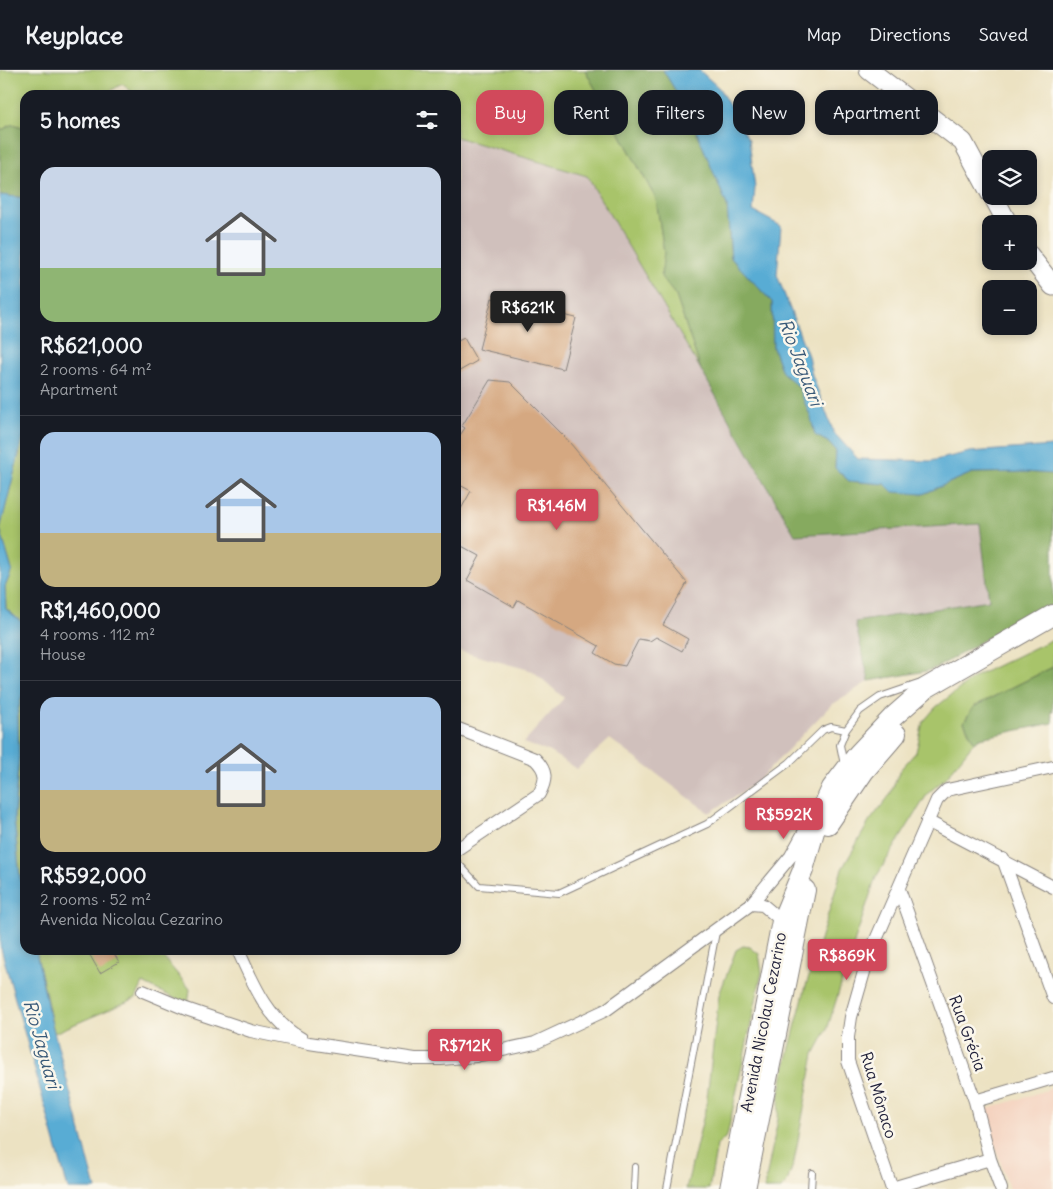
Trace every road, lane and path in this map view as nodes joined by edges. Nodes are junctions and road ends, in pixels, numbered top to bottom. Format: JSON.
{"nodes":[{"id":1,"x":869,"y":70,"type":"edge"},
{"id":2,"x":982,"y":177,"type":"edge"},
{"id":3,"x":1037,"y":265,"type":"edge"},
{"id":4,"x":1053,"y":286,"type":"edge"},
{"id":5,"x":1053,"y":615,"type":"edge"},
{"id":6,"x":1053,"y":627,"type":"edge"},
{"id":7,"x":955,"y":671,"type":"junction"},
{"id":8,"x":461,"y":730,"type":"edge"},
{"id":9,"x":846,"y":730,"type":"junction"},
{"id":10,"x":1053,"y":768,"type":"edge"},
{"id":11,"x":845,"y":770,"type":"junction"},
{"id":12,"x":832,"y":788,"type":"junction"},
{"id":13,"x":927,"y":821,"type":"junction"},
{"id":14,"x":461,"y":847,"type":"edge"},
{"id":15,"x":1003,"y":859,"type":"junction"},
{"id":16,"x":461,"y":866,"type":"edge"},
{"id":17,"x":1053,"y":887,"type":"edge"},
{"id":18,"x":899,"y":889,"type":"junction"},
{"id":19,"x":751,"y":904,"type":"junction"},
{"id":20,"x":782,"y":921,"type":"junction"},
{"id":21,"x":716,"y":930,"type":"junction"},
{"id":22,"x":240,"y":955,"type":"edge"},
{"id":23,"x":143,"y":991,"type":"dead end"},
{"id":24,"x":1053,"y":998,"type":"edge"},
{"id":25,"x":309,"y":1043,"type":"junction"},
{"id":26,"x":1053,"y":1078,"type":"edge"},
{"id":27,"x":975,"y":1101,"type":"junction"},
{"id":28,"x":990,"y":1159,"type":"junction"},
{"id":29,"x":635,"y":1167,"type":"dead end"},
{"id":30,"x":812,"y":1174,"type":"dead end"},
{"id":31,"x":634,"y":1189,"type":"edge"},
{"id":32,"x":666,"y":1189,"type":"edge"},
{"id":33,"x":730,"y":1189,"type":"edge"},
{"id":34,"x":745,"y":1189,"type":"edge"},
{"id":35,"x":811,"y":1189,"type":"edge"},
{"id":36,"x":892,"y":1189,"type":"edge"},
{"id":37,"x":1001,"y":1189,"type":"edge"}],
"edges":[{"from":1,"to":2,"type":"main road"},
{"from":3,"to":4,"type":"main road"},
{"from":5,"to":7,"type":"main road","name":"Avenida Nicolau Cezarino"},
{"from":6,"to":34,"type":"main road","name":"Avenida Nicolau Cezarino"},
{"from":7,"to":9,"type":"lane"},
{"from":7,"to":11,"type":"main road","name":"Avenida Nicolau Cezarino"},
{"from":8,"to":14,"type":"street"},
{"from":9,"to":11,"type":"lane"},
{"from":9,"to":16,"type":"lane"},
{"from":10,"to":13,"type":"street","name":"Rua Mônaco"},
{"from":11,"to":12,"type":"main road","name":"Avenida Nicolau Cezarino"},
{"from":12,"to":19,"type":"street"},
{"from":12,"to":20,"type":"main road","name":"Avenida Nicolau Cezarino"},
{"from":13,"to":15,"type":"street"},
{"from":13,"to":18,"type":"street","name":"Rua Mônaco"},
{"from":15,"to":17,"type":"street"},
{"from":15,"to":24,"type":"street"},
{"from":18,"to":27,"type":"street","name":"Rua Grécia"},
{"from":18,"to":36,"type":"street","name":"Rua Mônaco"},
{"from":19,"to":20,"type":"street"},
{"from":19,"to":21,"type":"street"},
{"from":20,"to":33,"type":"main road","name":"Avenida Nicolau Cezarino"},
{"from":21,"to":25,"type":"street"},
{"from":21,"to":32,"type":"lane"},
{"from":22,"to":25,"type":"street"},
{"from":23,"to":25,"type":"street"},
{"from":26,"to":27,"type":"street"},
{"from":27,"to":28,"type":"street","name":"Rua Grécia"},
{"from":28,"to":36,"type":"street"},
{"from":28,"to":37,"type":"street","name":"Rua Grécia"},
{"from":29,"to":31,"type":"lane"},
{"from":30,"to":35,"type":"lane"}]}
